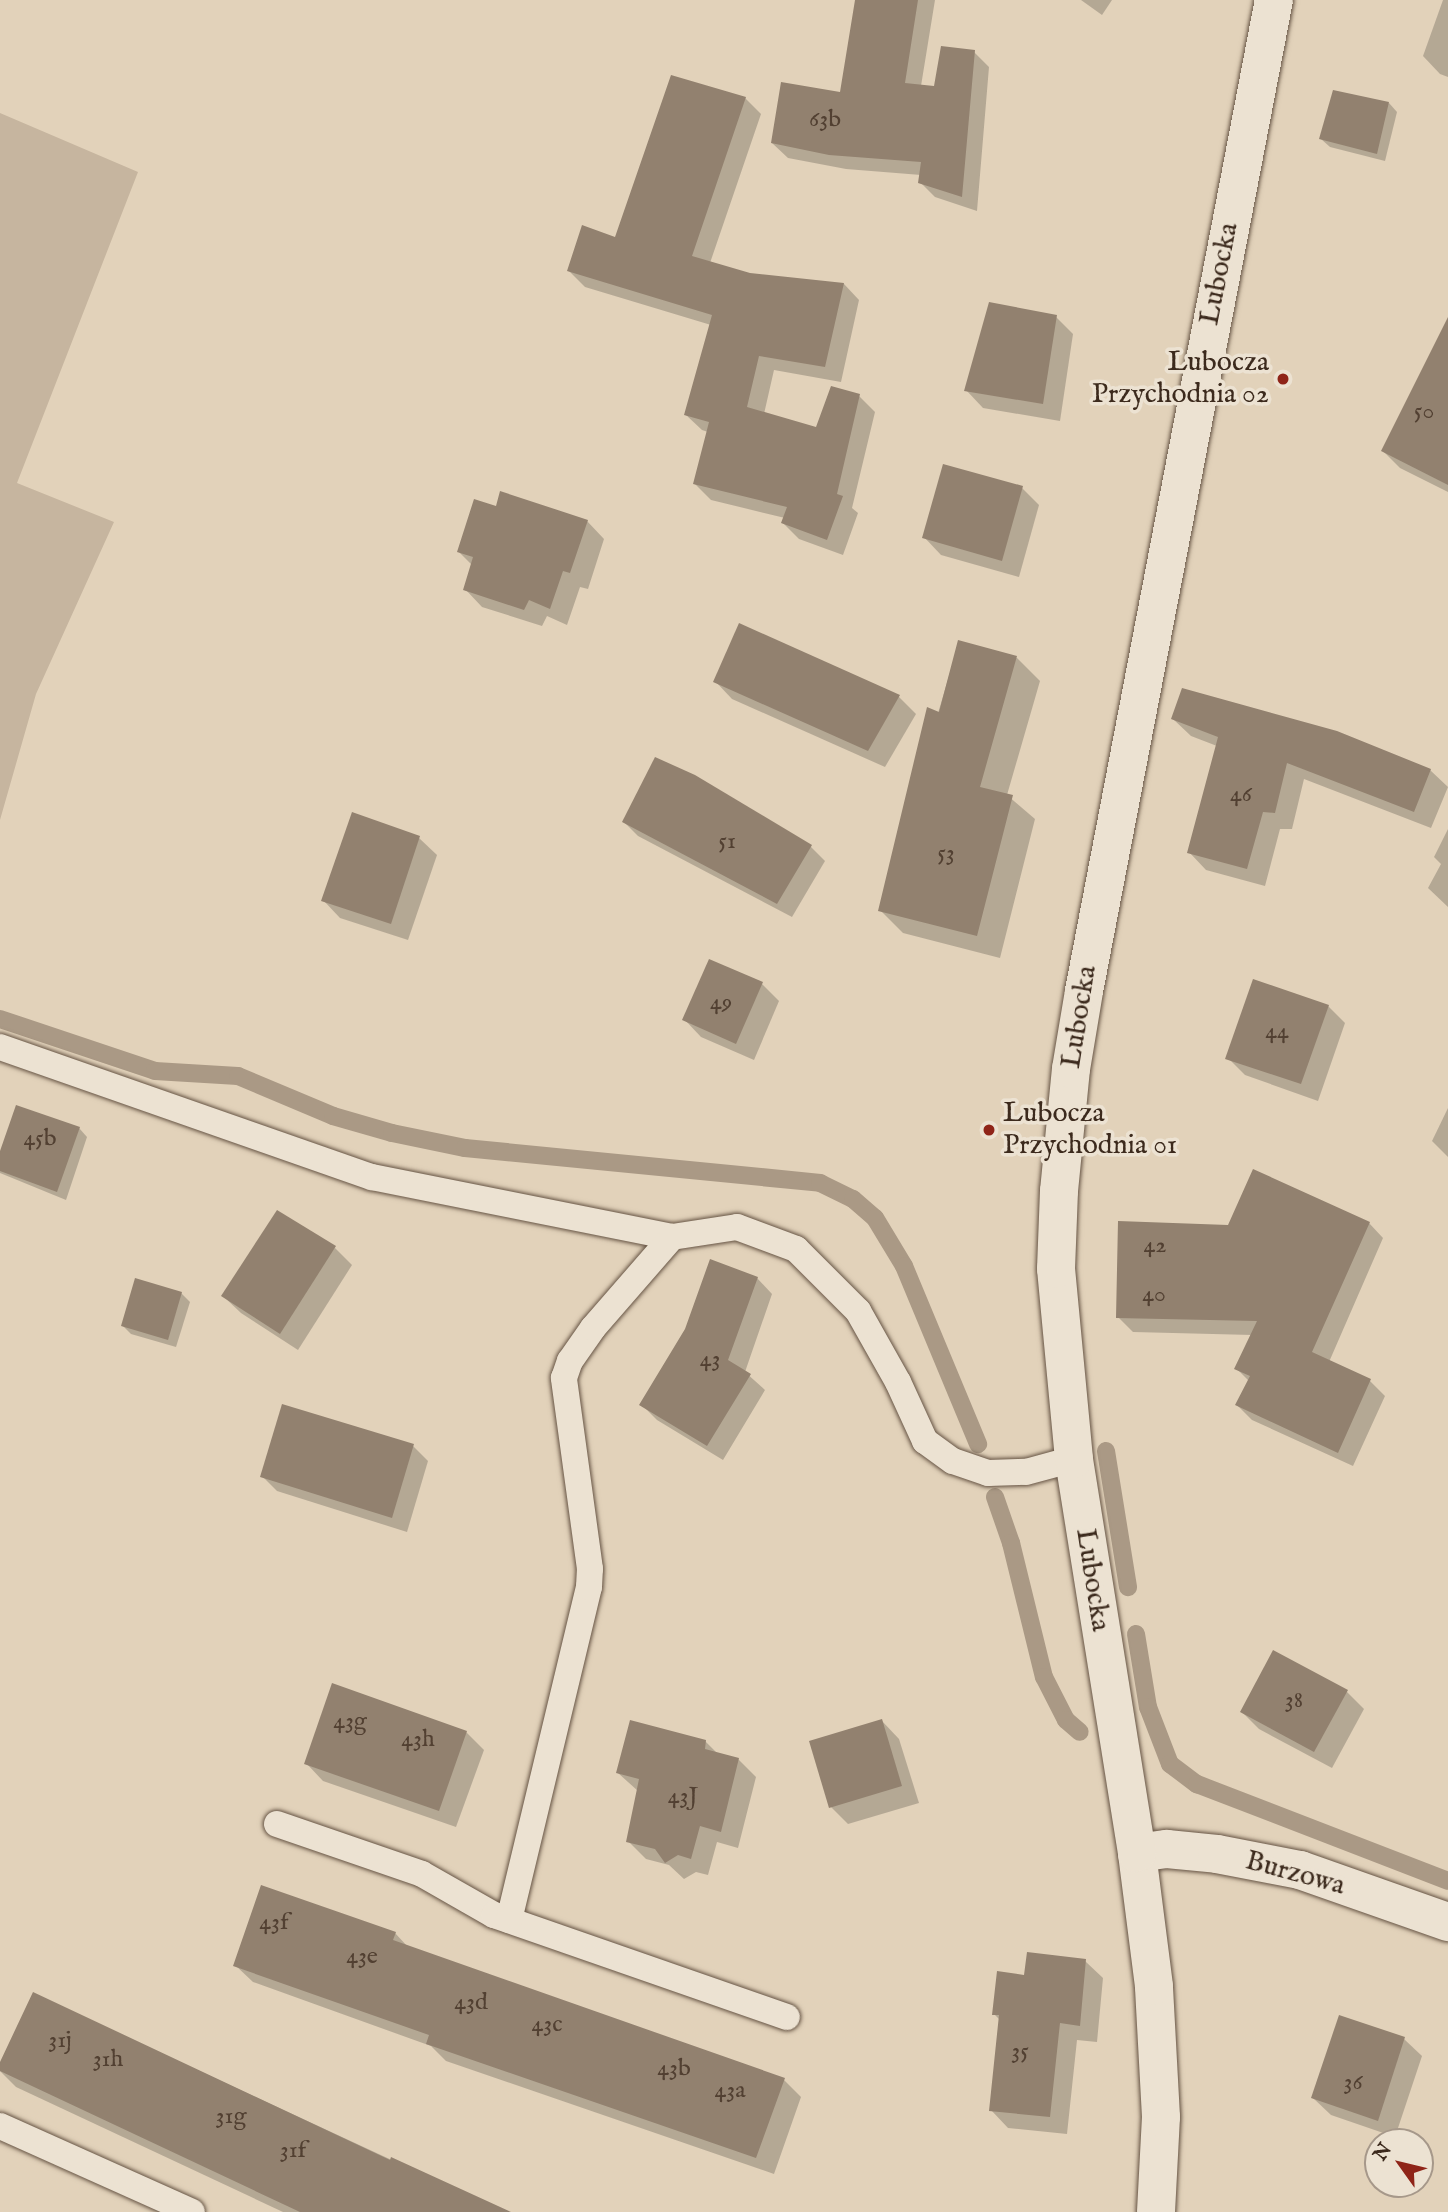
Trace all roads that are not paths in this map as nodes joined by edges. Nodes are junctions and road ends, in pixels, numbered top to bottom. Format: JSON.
{"nodes":[{"id":1,"x":1274,"y":0,"type":"edge"},
{"id":2,"x":0,"y":1047,"type":"edge"},
{"id":3,"x":672,"y":1237,"type":"junction"},
{"id":4,"x":1074,"y":1459,"type":"junction"},
{"id":5,"x":277,"y":1824,"type":"dead end"},
{"id":6,"x":1137,"y":1853,"type":"junction"},
{"id":7,"x":509,"y":1920,"type":"junction"},
{"id":8,"x":1448,"y":1922,"type":"edge"},
{"id":9,"x":787,"y":2017,"type":"dead end"},
{"id":10,"x":0,"y":2126,"type":"edge"},
{"id":11,"x":192,"y":2212,"type":"edge"},
{"id":12,"x":1156,"y":2212,"type":"edge"}],
"edges":[{"from":1,"to":4,"type":"street","name":"Lubocka"},
{"from":2,"to":3,"type":"lane"},
{"from":3,"to":4,"type":"lane"},
{"from":3,"to":7,"type":"lane"},
{"from":4,"to":6,"type":"street","name":"Lubocka"},
{"from":5,"to":7,"type":"lane"},
{"from":6,"to":8,"type":"street","name":"Burzowa"},
{"from":6,"to":12,"type":"street","name":"Lubocka"},
{"from":7,"to":9,"type":"lane"},
{"from":10,"to":11,"type":"lane"}]}
